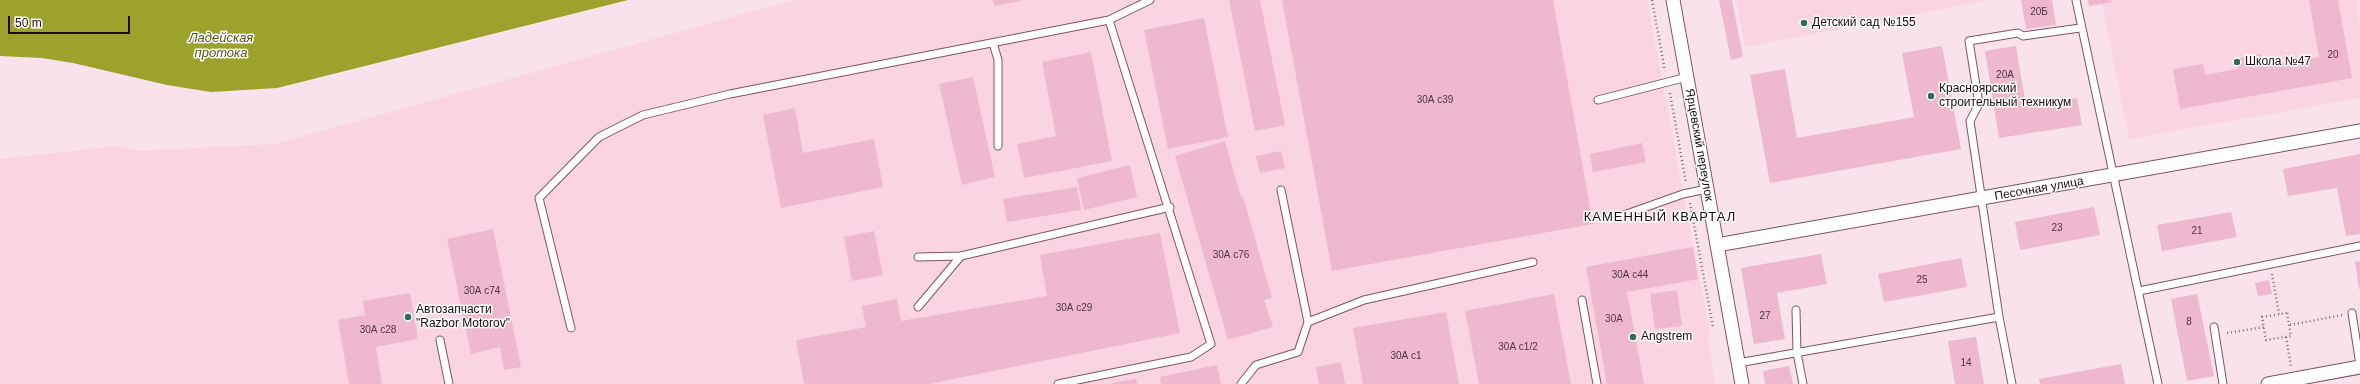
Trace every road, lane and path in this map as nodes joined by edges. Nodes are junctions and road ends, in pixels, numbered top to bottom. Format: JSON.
{"nodes":[{"id":1,"x":1150,"y":0,"type":"edge"},
{"id":2,"x":1652,"y":0,"type":"edge"},
{"id":3,"x":1673,"y":0,"type":"edge"},
{"id":4,"x":2076,"y":0,"type":"edge"},
{"id":5,"x":1110,"y":20,"type":"junction"},
{"id":6,"x":2080,"y":28,"type":"junction"},
{"id":7,"x":993,"y":43,"type":"junction"},
{"id":8,"x":1687,"y":77,"type":"junction"},
{"id":9,"x":1667,"y":81,"type":"junction"},
{"id":10,"x":1598,"y":100,"type":"dead end"},
{"id":11,"x":2360,"y":131,"type":"edge"},
{"id":12,"x":998,"y":146,"type":"dead end"},
{"id":13,"x":2113,"y":176,"type":"junction"},
{"id":14,"x":1707,"y":189,"type":"junction"},
{"id":15,"x":1281,"y":190,"type":"dead end"},
{"id":16,"x":1688,"y":192,"type":"junction"},
{"id":17,"x":1982,"y":199,"type":"junction"},
{"id":18,"x":1170,"y":207,"type":"junction"},
{"id":19,"x":1621,"y":216,"type":"dead end"},
{"id":20,"x":1717,"y":245,"type":"junction"},
{"id":21,"x":2360,"y":246,"type":"edge"},
{"id":22,"x":961,"y":256,"type":"junction"},
{"id":23,"x":918,"y":258,"type":"dead end"},
{"id":24,"x":1533,"y":262,"type":"dead end"},
{"id":25,"x":2270,"y":264,"type":"junction"},
{"id":26,"x":2139,"y":291,"type":"junction"},
{"id":27,"x":1582,"y":300,"type":"dead end"},
{"id":28,"x":918,"y":307,"type":"dead end"},
{"id":29,"x":1796,"y":310,"type":"dead end"},
{"id":30,"x":2279,"y":314,"type":"junction"},
{"id":31,"x":2352,"y":314,"type":"joint"},
{"id":32,"x":1999,"y":317,"type":"junction"},
{"id":33,"x":1308,"y":322,"type":"junction"},
{"id":34,"x":2290,"y":325,"type":"junction"},
{"id":35,"x":1713,"y":327,"type":"dead end"},
{"id":36,"x":2264,"y":327,"type":"junction"},
{"id":37,"x":571,"y":328,"type":"dead end"},
{"id":38,"x":2214,"y":331,"type":"joint"},
{"id":39,"x":2286,"y":338,"type":"junction"},
{"id":40,"x":440,"y":340,"type":"dead end"},
{"id":41,"x":1797,"y":352,"type":"junction"},
{"id":42,"x":1738,"y":363,"type":"junction"},
{"id":43,"x":2360,"y":366,"type":"edge"},
{"id":44,"x":2294,"y":379,"type":"junction"},
{"id":45,"x":449,"y":384,"type":"edge"},
{"id":46,"x":1058,"y":384,"type":"edge"},
{"id":47,"x":1241,"y":384,"type":"edge"},
{"id":48,"x":1597,"y":384,"type":"edge"},
{"id":49,"x":1742,"y":384,"type":"edge"},
{"id":50,"x":1803,"y":384,"type":"edge"},
{"id":51,"x":2012,"y":384,"type":"edge"},
{"id":52,"x":2158,"y":384,"type":"edge"},
{"id":53,"x":2223,"y":384,"type":"edge"},
{"id":54,"x":2268,"y":384,"type":"edge"}],
"edges":[{"from":1,"to":5,"type":"lane"},
{"from":2,"to":9,"type":"path"},
{"from":3,"to":8,"type":"street","name":"Ярцевский переулок"},
{"from":4,"to":6,"type":"lane"},
{"from":5,"to":7,"type":"lane"},
{"from":5,"to":18,"type":"lane"},
{"from":6,"to":13,"type":"lane"},
{"from":6,"to":17,"type":"lane"},
{"from":7,"to":12,"type":"lane"},
{"from":7,"to":37,"type":"lane"},
{"from":8,"to":9,"type":"lane"},
{"from":8,"to":14,"type":"street","name":"Ярцевский переулок"},
{"from":9,"to":10,"type":"lane"},
{"from":9,"to":16,"type":"path"},
{"from":11,"to":13,"type":"street","name":"Песочная улица"},
{"from":13,"to":17,"type":"street","name":"Песочная улица"},
{"from":13,"to":26,"type":"lane"},
{"from":14,"to":16,"type":"lane"},
{"from":14,"to":20,"type":"street","name":"Ярцевский переулок"},
{"from":15,"to":33,"type":"lane"},
{"from":16,"to":19,"type":"lane"},
{"from":16,"to":35,"type":"path"},
{"from":17,"to":20,"type":"street","name":"Песочная улица"},
{"from":17,"to":32,"type":"lane"},
{"from":18,"to":22,"type":"lane"},
{"from":18,"to":46,"type":"lane"},
{"from":20,"to":42,"type":"street","name":"Ярцевский переулок"},
{"from":21,"to":25,"type":"lane"},
{"from":22,"to":23,"type":"lane"},
{"from":22,"to":28,"type":"lane"},
{"from":24,"to":33,"type":"lane"},
{"from":25,"to":26,"type":"lane"},
{"from":25,"to":30,"type":"path"},
{"from":26,"to":52,"type":"lane"},
{"from":27,"to":48,"type":"lane"},
{"from":29,"to":41,"type":"lane"},
{"from":30,"to":34,"type":"path"},
{"from":30,"to":36,"type":"path"},
{"from":31,"to":34,"type":"path"},
{"from":31,"to":43,"type":"lane"},
{"from":32,"to":41,"type":"lane"},
{"from":32,"to":51,"type":"lane"},
{"from":33,"to":47,"type":"lane"},
{"from":34,"to":39,"type":"path"},
{"from":36,"to":38,"type":"path"},
{"from":36,"to":39,"type":"path"},
{"from":38,"to":53,"type":"lane"},
{"from":39,"to":44,"type":"path"},
{"from":40,"to":45,"type":"lane"},
{"from":41,"to":42,"type":"lane"},
{"from":41,"to":50,"type":"lane"},
{"from":42,"to":49,"type":"street","name":"Ярцевский переулок"},
{"from":43,"to":44,"type":"street"},
{"from":44,"to":54,"type":"street"}]}
